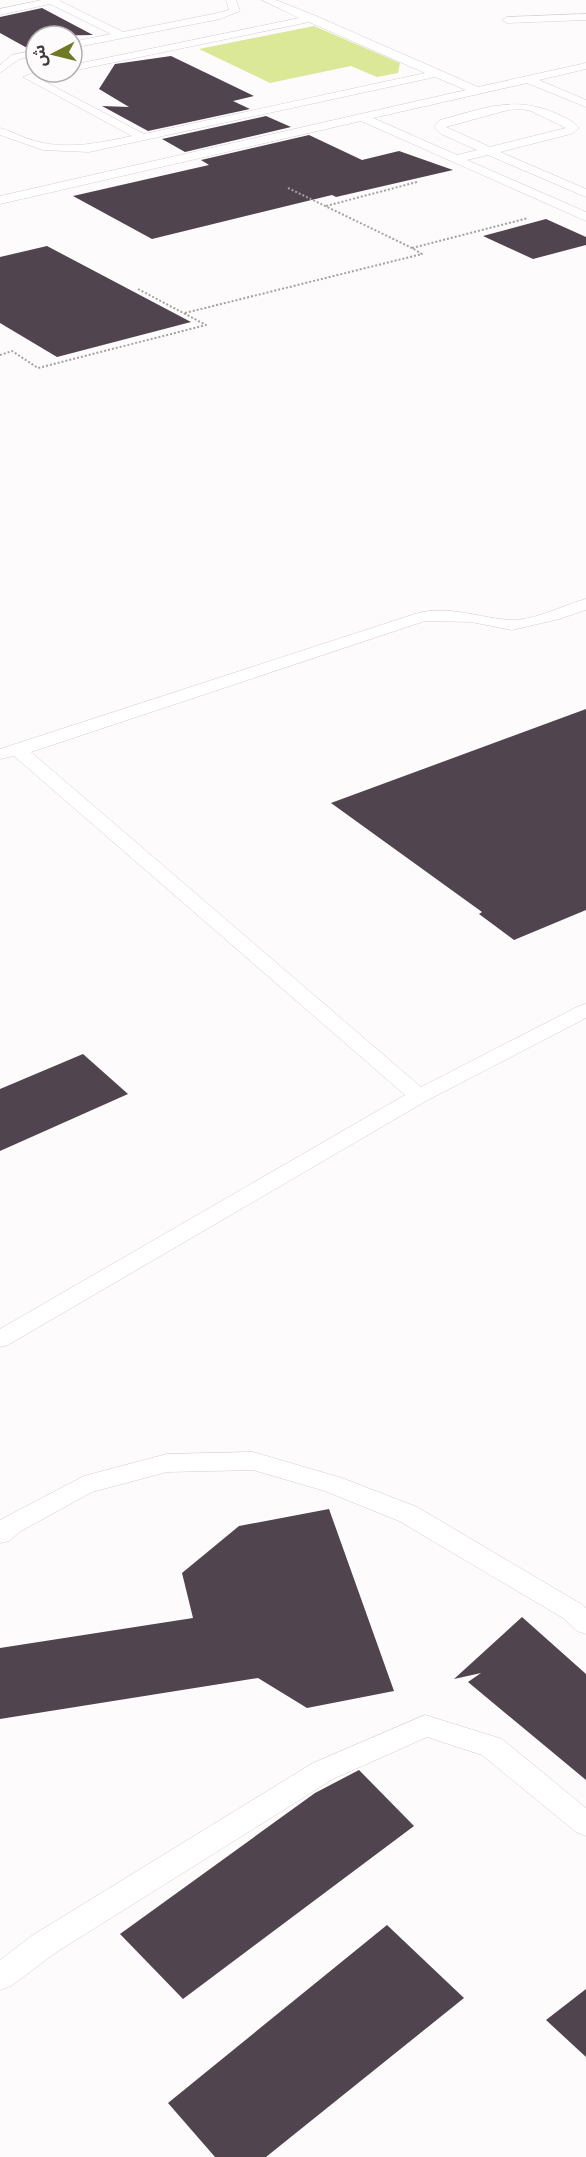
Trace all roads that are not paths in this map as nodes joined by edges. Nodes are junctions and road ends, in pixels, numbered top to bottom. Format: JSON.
{"nodes":[{"id":1,"x":231,"y":0,"type":"edge"},
{"id":2,"x":267,"y":0,"type":"edge"},
{"id":3,"x":54,"y":1,"type":"edge"},
{"id":4,"x":0,"y":12,"type":"edge"},
{"id":5,"x":312,"y":18,"type":"junction"},
{"id":6,"x":586,"y":18,"type":"edge"},
{"id":7,"x":507,"y":20,"type":"dead end"},
{"id":8,"x":121,"y":35,"type":"junction"},
{"id":9,"x":84,"y":43,"type":"edge"},
{"id":10,"x":24,"y":55,"type":"edge"},
{"id":11,"x":84,"y":66,"type":"edge"},
{"id":12,"x":586,"y":66,"type":"edge"},
{"id":13,"x":0,"y":70,"type":"edge"},
{"id":14,"x":434,"y":74,"type":"junction"},
{"id":15,"x":527,"y":79,"type":"junction"},
{"id":16,"x":41,"y":84,"type":"edge"},
{"id":17,"x":477,"y":91,"type":"junction"},
{"id":18,"x":586,"y":104,"type":"edge"},
{"id":19,"x":361,"y":117,"type":"junction"},
{"id":20,"x":0,"y":131,"type":"edge"},
{"id":21,"x":142,"y":137,"type":"junction"},
{"id":22,"x":490,"y":151,"type":"junction"},
{"id":23,"x":456,"y":159,"type":"junction"},
{"id":24,"x":586,"y":193,"type":"edge"},
{"id":25,"x":0,"y":200,"type":"edge"},
{"id":26,"x":586,"y":217,"type":"edge"},
{"id":27,"x":586,"y":604,"type":"edge"},
{"id":28,"x":9,"y":752,"type":"edge"},
{"id":29,"x":586,"y":1010,"type":"edge"},
{"id":30,"x":419,"y":1096,"type":"junction"},
{"id":31,"x":0,"y":1339,"type":"edge"},
{"id":32,"x":0,"y":1534,"type":"edge"},
{"id":33,"x":586,"y":1624,"type":"edge"},
{"id":34,"x":586,"y":1824,"type":"edge"},
{"id":35,"x":0,"y":1977,"type":"edge"}],
"edges":[{"from":1,"to":8,"type":"lane"},
{"from":2,"to":5,"type":"lane"},
{"from":3,"to":4,"type":"lane"},
{"from":3,"to":8,"type":"lane"},
{"from":5,"to":11,"type":"lane"},
{"from":5,"to":14,"type":"lane"},
{"from":6,"to":7,"type":"lane"},
{"from":8,"to":9,"type":"lane"},
{"from":10,"to":13,"type":"lane"},
{"from":12,"to":15,"type":"lane"},
{"from":14,"to":17,"type":"lane"},
{"from":14,"to":21,"type":"lane"},
{"from":15,"to":17,"type":"lane"},
{"from":15,"to":18,"type":"lane"},
{"from":16,"to":21,"type":"lane"},
{"from":17,"to":19,"type":"lane"},
{"from":19,"to":23,"type":"lane"},
{"from":19,"to":25,"type":"lane"},
{"from":20,"to":21,"type":"lane"},
{"from":22,"to":22,"type":"lane"},
{"from":22,"to":23,"type":"lane"},
{"from":22,"to":24,"type":"lane"},
{"from":23,"to":26,"type":"lane"},
{"from":27,"to":28,"type":"lane"},
{"from":28,"to":30,"type":"lane"},
{"from":29,"to":30,"type":"lane"},
{"from":30,"to":31,"type":"lane"},
{"from":32,"to":33,"type":"lane"},
{"from":34,"to":35,"type":"lane"}]}
